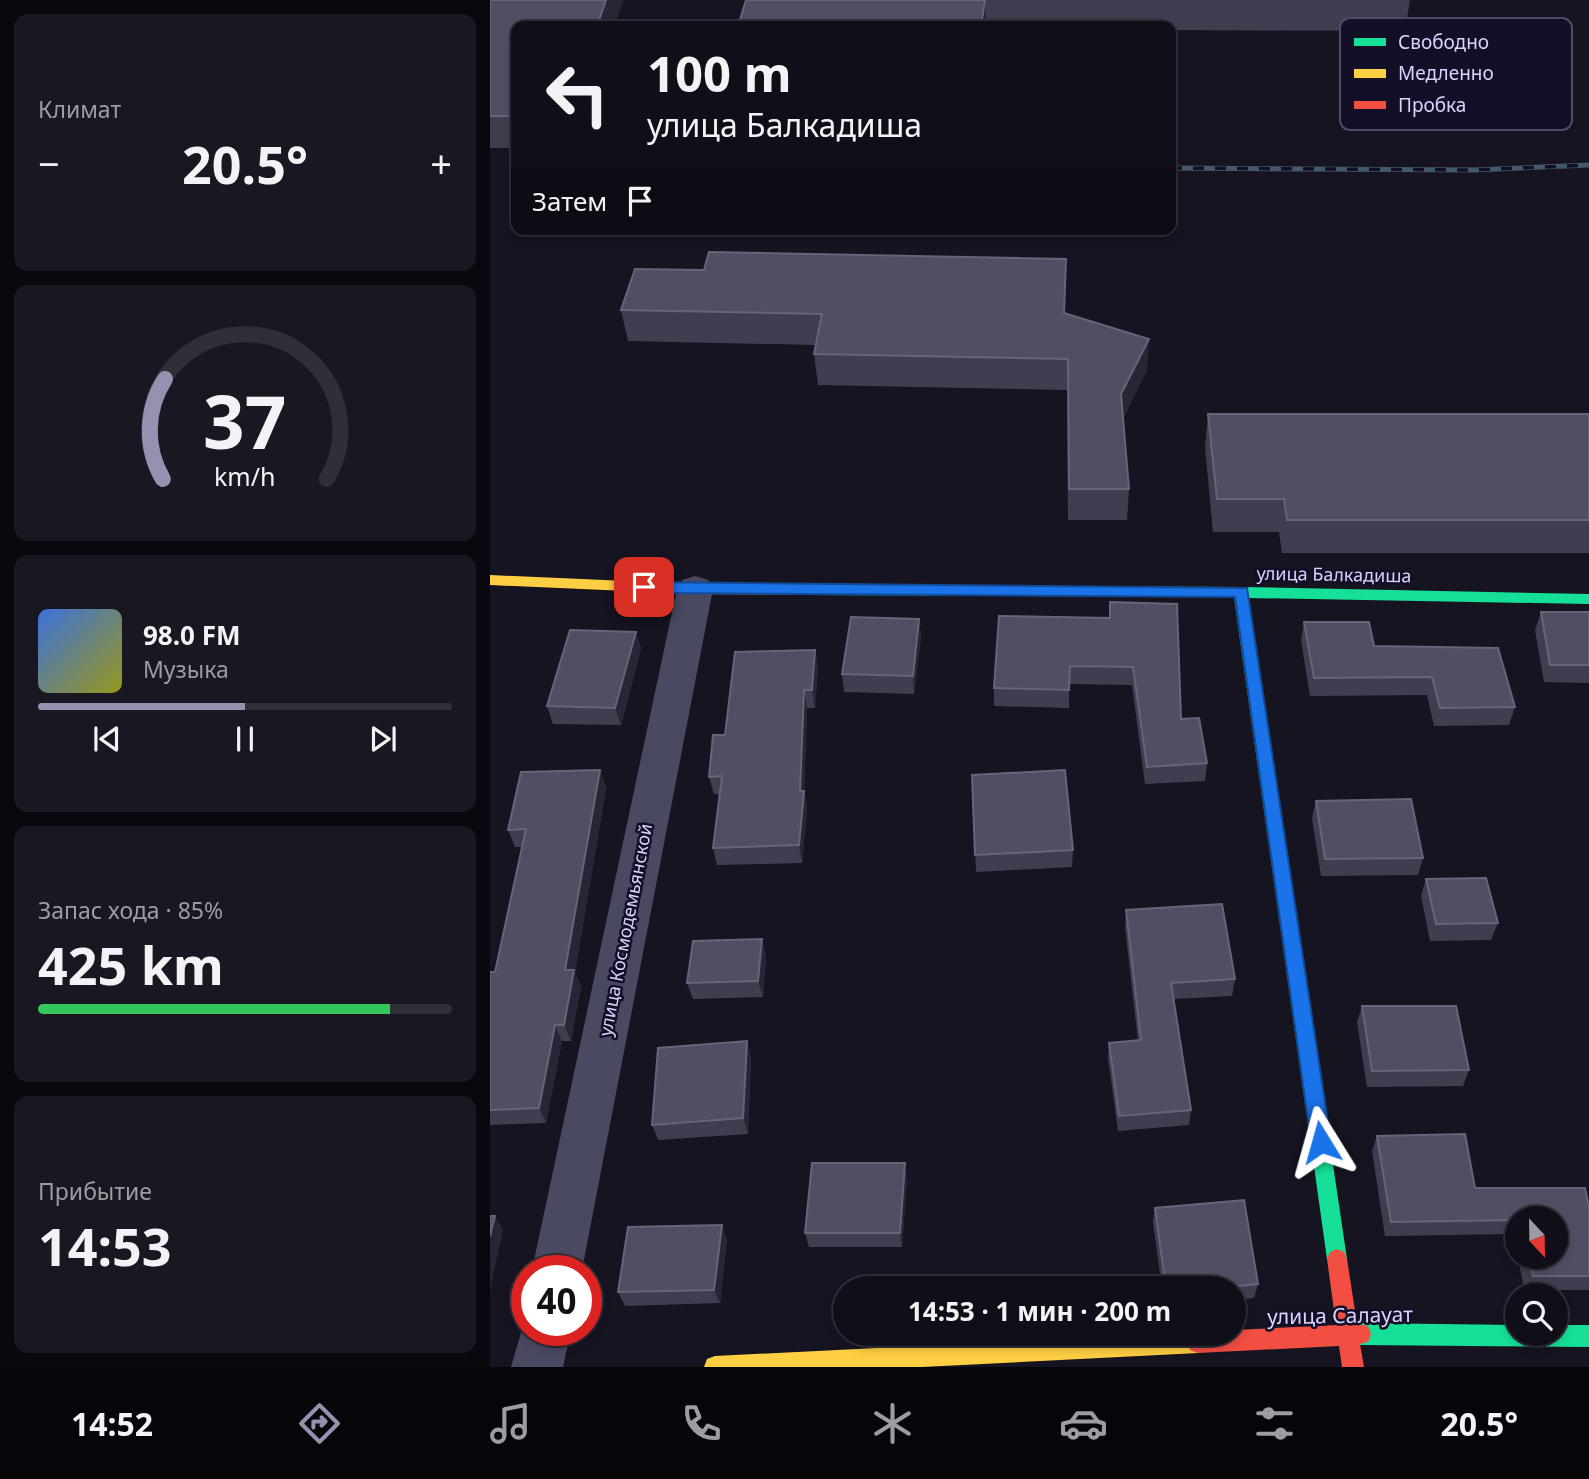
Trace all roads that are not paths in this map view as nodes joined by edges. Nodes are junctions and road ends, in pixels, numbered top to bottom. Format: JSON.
{"nodes":[{"id":1,"x":490,"y":580,"type":"edge"},
{"id":2,"x":695,"y":589,"type":"junction"},
{"id":3,"x":1241,"y":592,"type":"junction"},
{"id":4,"x":1589,"y":600,"type":"edge"},
{"id":5,"x":560,"y":1255,"type":"edge"},
{"id":6,"x":1349,"y":1334,"type":"junction"},
{"id":7,"x":1589,"y":1336,"type":"edge"},
{"id":8,"x":542,"y":1346,"type":"edge"},
{"id":9,"x":537,"y":1367,"type":"edge"},
{"id":10,"x":715,"y":1367,"type":"edge"},
{"id":11,"x":1353,"y":1367,"type":"edge"}],
"edges":[{"from":1,"to":2,"type":"street","name":"улица Балкадиша"},
{"from":2,"to":3,"type":"street","name":"улица Балкадиша"},
{"from":2,"to":5,"type":"street","name":"улица Космодемьянской"},
{"from":3,"to":4,"type":"street","name":"улица Балкадиша"},
{"from":3,"to":6,"type":"street"},
{"from":6,"to":7,"type":"street","name":"улица Салауат"},
{"from":6,"to":10,"type":"street","name":"улица Салауат"},
{"from":6,"to":11,"type":"street"},
{"from":8,"to":9,"type":"street"}]}
